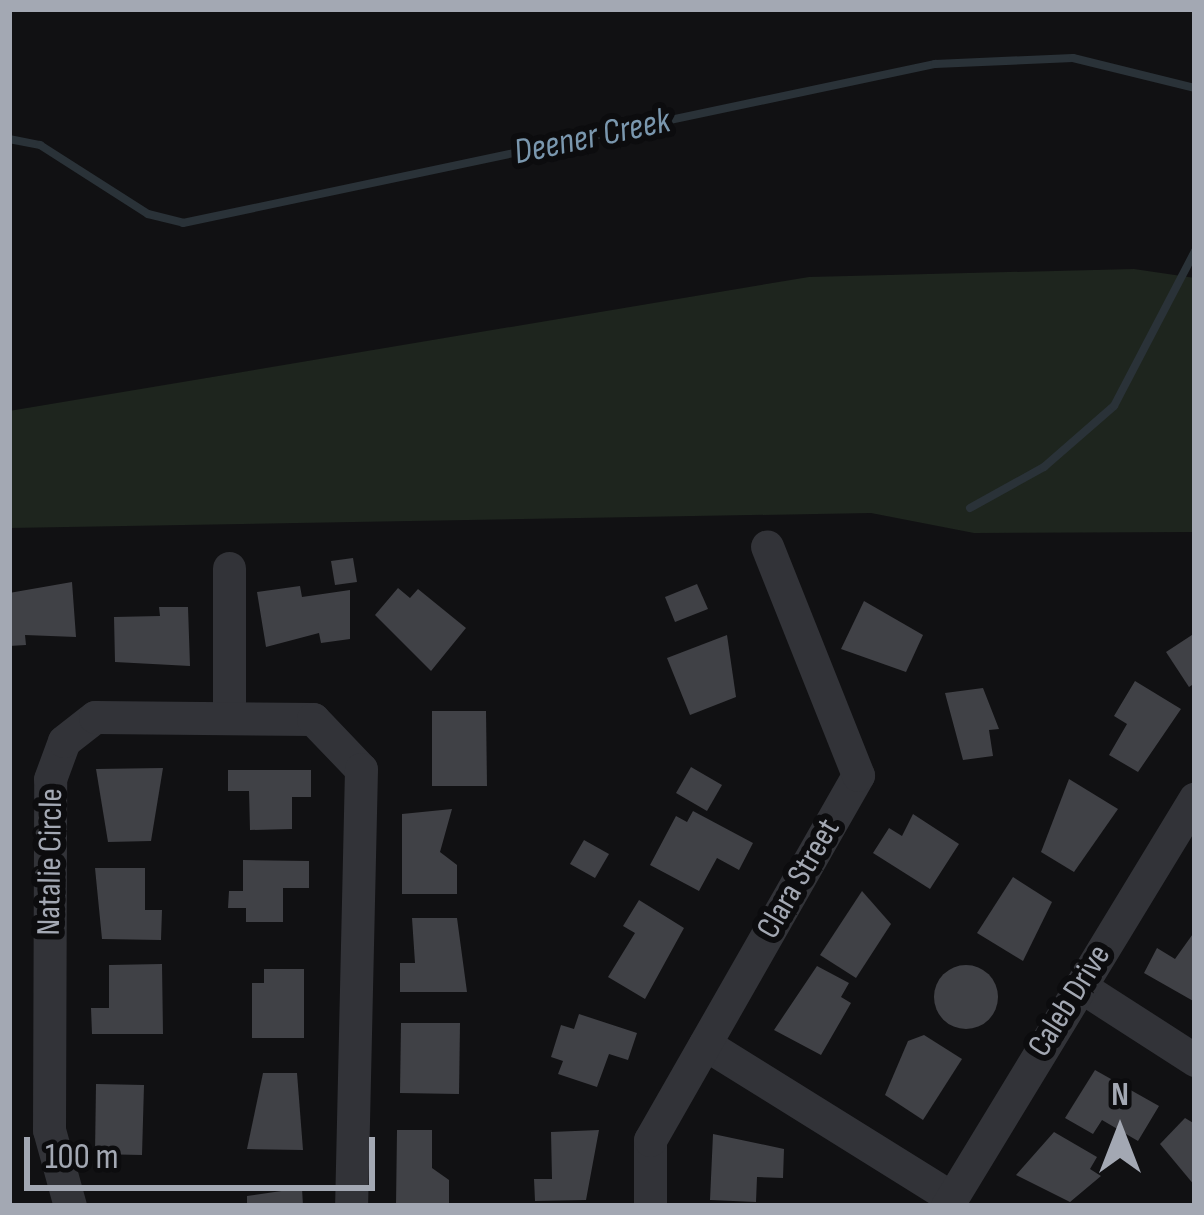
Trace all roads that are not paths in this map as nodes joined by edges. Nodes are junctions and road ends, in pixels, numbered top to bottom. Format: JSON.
{"nodes":[{"id":1,"x":766,"y":546,"type":"dead end"},
{"id":2,"x":229,"y":568,"type":"dead end"},
{"id":3,"x":230,"y":718,"type":"junction"},
{"id":4,"x":1195,"y":798,"type":"edge"},
{"id":5,"x":1080,"y":986,"type":"junction"},
{"id":6,"x":705,"y":1044,"type":"junction"},
{"id":7,"x":1195,"y":1060,"type":"edge"},
{"id":8,"x":948,"y":1201,"type":"edge"},
{"id":9,"x":70,"y":1206,"type":"edge"},
{"id":10,"x":351,"y":1206,"type":"edge"},
{"id":11,"x":650,"y":1206,"type":"edge"}],
"edges":[{"from":1,"to":6,"type":"street","name":"Clara Street"},
{"from":2,"to":3,"type":"street"},
{"from":3,"to":9,"type":"street","name":"Natalie Circle"},
{"from":3,"to":10,"type":"street","name":"Natalie Circle"},
{"from":4,"to":5,"type":"street","name":"Caleb Drive"},
{"from":5,"to":7,"type":"street"},
{"from":5,"to":8,"type":"street","name":"Caleb Drive"},
{"from":6,"to":8,"type":"street"},
{"from":6,"to":11,"type":"street","name":"Clara Street"}]}
